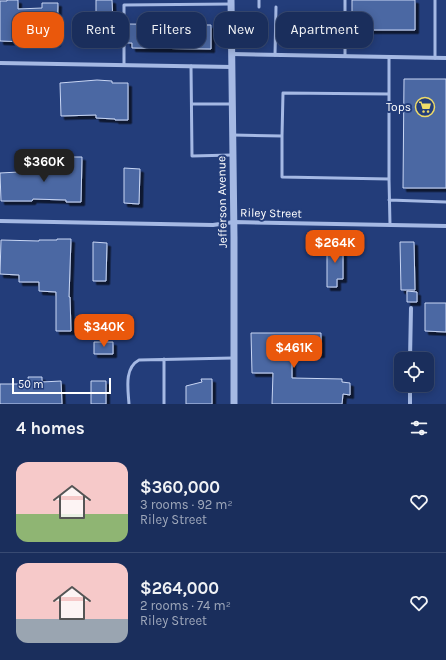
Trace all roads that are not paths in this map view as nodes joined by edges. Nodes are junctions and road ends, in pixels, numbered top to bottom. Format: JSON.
{"nodes":[{"id":1,"x":259,"y":0,"type":"edge"},
{"id":2,"x":345,"y":0,"type":"edge"},
{"id":3,"x":435,"y":0,"type":"edge"},
{"id":4,"x":231,"y":2,"type":"edge"},
{"id":5,"x":259,"y":7,"type":"dead end"},
{"id":6,"x":276,"y":7,"type":"dead end"},
{"id":7,"x":232,"y":54,"type":"junction"},
{"id":8,"x":275,"y":55,"type":"junction"},
{"id":9,"x":346,"y":56,"type":"junction"},
{"id":10,"x":389,"y":57,"type":"junction"},
{"id":11,"x":435,"y":58,"type":"junction"},
{"id":12,"x":446,"y":58,"type":"edge"},
{"id":13,"x":0,"y":63,"type":"edge"},
{"id":14,"x":124,"y":65,"type":"junction"},
{"id":15,"x":191,"y":66,"type":"junction"},
{"id":16,"x":232,"y":66,"type":"junction"},
{"id":17,"x":389,"y":94,"type":"junction"},
{"id":18,"x":192,"y":104,"type":"junction"},
{"id":19,"x":232,"y":104,"type":"junction"},
{"id":20,"x":232,"y":136,"type":"junction"},
{"id":21,"x":282,"y":136,"type":"junction"},
{"id":22,"x":232,"y":156,"type":"junction"},
{"id":23,"x":389,"y":179,"type":"junction"},
{"id":24,"x":389,"y":200,"type":"junction"},
{"id":25,"x":446,"y":202,"type":"edge"},
{"id":26,"x":0,"y":221,"type":"edge"},
{"id":27,"x":234,"y":222,"type":"junction"},
{"id":28,"x":390,"y":225,"type":"junction"},
{"id":29,"x":446,"y":226,"type":"edge"},
{"id":30,"x":410,"y":308,"type":"dead end"},
{"id":31,"x":410,"y":352,"type":"edge"},
{"id":32,"x":234,"y":358,"type":"junction"},
{"id":33,"x":164,"y":359,"type":"junction"},
{"id":34,"x":410,"y":392,"type":"edge"},
{"id":35,"x":128,"y":404,"type":"edge"},
{"id":36,"x":164,"y":404,"type":"edge"},
{"id":37,"x":234,"y":404,"type":"edge"},
{"id":38,"x":410,"y":404,"type":"edge"}],
"edges":[{"from":1,"to":5,"type":"lane"},
{"from":2,"to":9,"type":"lane"},
{"from":3,"to":11,"type":"lane"},
{"from":4,"to":7,"type":"street","name":"Jefferson Avenue"},
{"from":4,"to":14,"type":"lane"},
{"from":6,"to":8,"type":"lane"},
{"from":7,"to":8,"type":"street"},
{"from":7,"to":16,"type":"street","name":"Jefferson Avenue"},
{"from":8,"to":9,"type":"street"},
{"from":9,"to":10,"type":"street"},
{"from":10,"to":11,"type":"street"},
{"from":10,"to":17,"type":"lane"},
{"from":11,"to":12,"type":"street"},
{"from":13,"to":14,"type":"street"},
{"from":14,"to":15,"type":"street"},
{"from":15,"to":16,"type":"street"},
{"from":15,"to":18,"type":"lane"},
{"from":16,"to":19,"type":"street","name":"Jefferson Avenue"},
{"from":17,"to":21,"type":"lane"},
{"from":17,"to":23,"type":"lane"},
{"from":18,"to":19,"type":"lane"},
{"from":18,"to":22,"type":"lane"},
{"from":19,"to":20,"type":"street","name":"Jefferson Avenue"},
{"from":20,"to":21,"type":"lane"},
{"from":20,"to":22,"type":"street","name":"Jefferson Avenue"},
{"from":21,"to":23,"type":"lane"},
{"from":22,"to":27,"type":"street","name":"Jefferson Avenue"},
{"from":23,"to":24,"type":"lane"},
{"from":24,"to":25,"type":"lane"},
{"from":24,"to":28,"type":"lane"},
{"from":26,"to":27,"type":"street","name":"Riley Street"},
{"from":27,"to":28,"type":"street","name":"Riley Street"},
{"from":27,"to":32,"type":"street","name":"Jefferson Avenue"},
{"from":28,"to":29,"type":"street","name":"Riley Street"},
{"from":30,"to":31,"type":"street"},
{"from":32,"to":33,"type":"lane"},
{"from":32,"to":37,"type":"street","name":"Jefferson Avenue"},
{"from":33,"to":35,"type":"lane"},
{"from":33,"to":36,"type":"lane"},
{"from":34,"to":38,"type":"street"}]}
